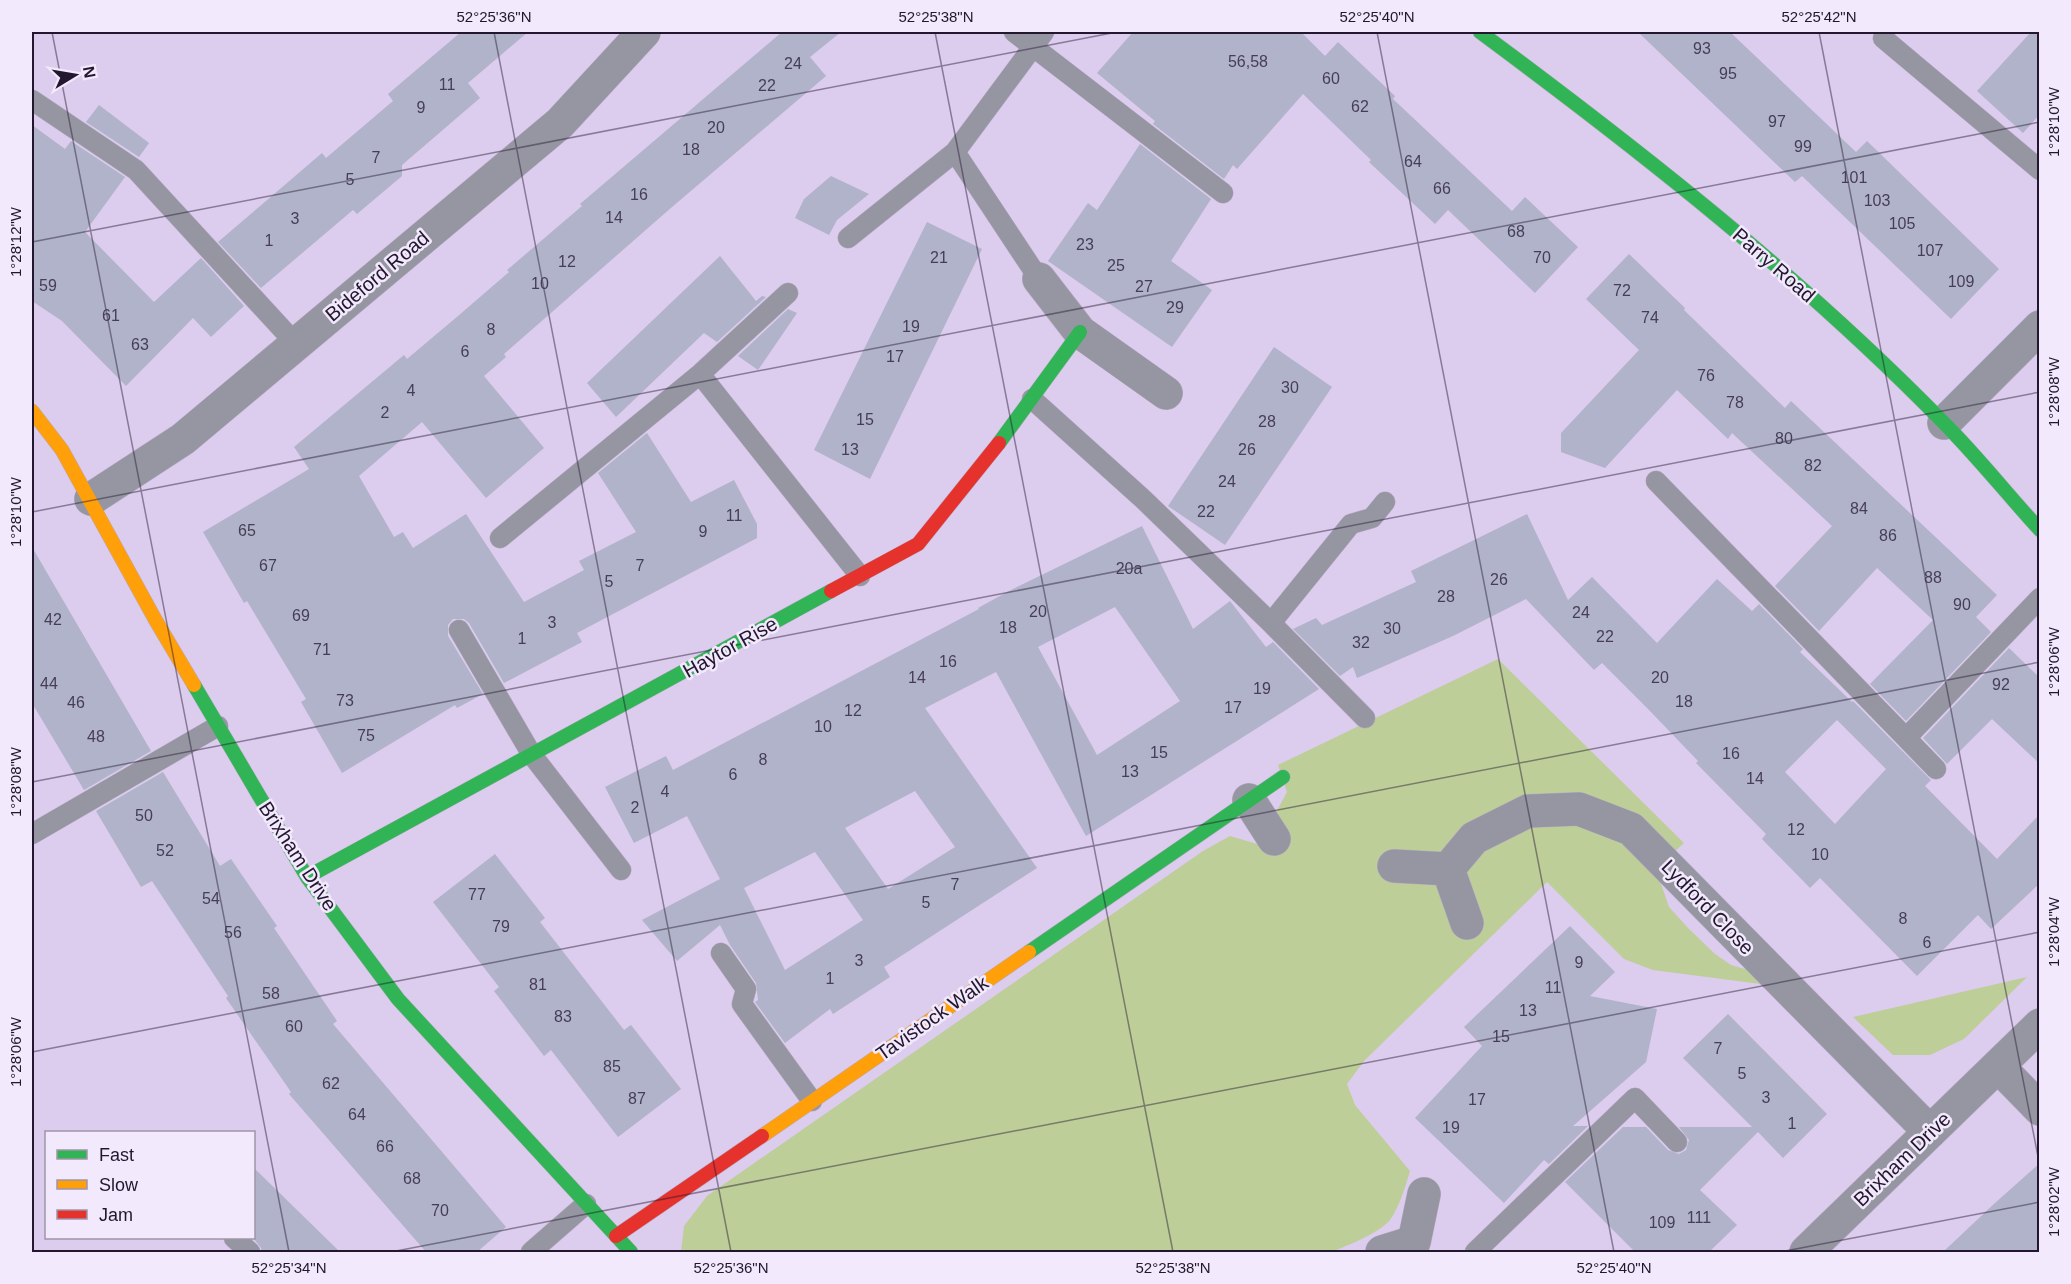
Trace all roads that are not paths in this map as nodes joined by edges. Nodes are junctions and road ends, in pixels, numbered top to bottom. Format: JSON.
{"nodes":[{"id":1,"x":644,"y":32,"type":"edge"},
{"id":2,"x":1014,"y":32,"type":"edge"},
{"id":3,"x":1480,"y":32,"type":"edge"},
{"id":4,"x":1883,"y":38,"type":"dead end"},
{"id":5,"x":1039,"y":39,"type":"edge"},
{"id":6,"x":32,"y":100,"type":"edge"},
{"id":7,"x":955,"y":152,"type":"junction"},
{"id":8,"x":2040,"y":170,"type":"edge"},
{"id":9,"x":1223,"y":193,"type":"dead end"},
{"id":10,"x":848,"y":238,"type":"dead end"},
{"id":11,"x":1039,"y":279,"type":"joint"},
{"id":12,"x":788,"y":293,"type":"dead end"},
{"id":13,"x":2040,"y":327,"type":"edge"},
{"id":14,"x":1080,"y":332,"type":"junction"},
{"id":15,"x":296,"y":344,"type":"junction"},
{"id":16,"x":700,"y":374,"type":"junction"},
{"id":17,"x":1166,"y":393,"type":"dead end"},
{"id":18,"x":1032,"y":399,"type":"junction"},
{"id":19,"x":32,"y":411,"type":"edge"},
{"id":20,"x":1944,"y":423,"type":"junction"},
{"id":21,"x":1656,"y":481,"type":"dead end"},
{"id":22,"x":90,"y":499,"type":"junction"},
{"id":23,"x":1385,"y":502,"type":"dead end"},
{"id":24,"x":2040,"y":530,"type":"edge"},
{"id":25,"x":500,"y":538,"type":"dead end"},
{"id":26,"x":860,"y":576,"type":"junction"},
{"id":27,"x":2040,"y":598,"type":"edge"},
{"id":28,"x":1271,"y":623,"type":"junction"},
{"id":29,"x":459,"y":630,"type":"dead end"},
{"id":30,"x":1365,"y":718,"type":"dead end"},
{"id":31,"x":218,"y":726,"type":"junction"},
{"id":32,"x":1906,"y":738,"type":"junction"},
{"id":33,"x":532,"y":755,"type":"junction"},
{"id":34,"x":1936,"y":768,"type":"dead end"},
{"id":35,"x":1283,"y":777,"type":"dead end"},
{"id":36,"x":1248,"y":801,"type":"junction"},
{"id":37,"x":32,"y":834,"type":"edge"},
{"id":38,"x":1274,"y":839,"type":"dead end"},
{"id":39,"x":1394,"y":866,"type":"dead end"},
{"id":40,"x":1448,"y":869,"type":"junction"},
{"id":41,"x":621,"y":870,"type":"dead end"},
{"id":42,"x":307,"y":877,"type":"junction"},
{"id":43,"x":1467,"y":923,"type":"dead end"},
{"id":44,"x":721,"y":953,"type":"dead end"},
{"id":45,"x":2040,"y":1025,"type":"edge"},
{"id":46,"x":1998,"y":1066,"type":"junction"},
{"id":47,"x":812,"y":1101,"type":"junction"},
{"id":48,"x":2040,"y":1109,"type":"edge"},
{"id":49,"x":1930,"y":1132,"type":"junction"},
{"id":50,"x":1677,"y":1142,"type":"dead end"},
{"id":51,"x":1424,"y":1194,"type":"dead end"},
{"id":52,"x":586,"y":1204,"type":"junction"},
{"id":53,"x":616,"y":1236,"type":"junction"},
{"id":54,"x":235,"y":1239,"type":"edge"},
{"id":55,"x":1419,"y":1247,"type":"edge"},
{"id":56,"x":250,"y":1252,"type":"edge"},
{"id":57,"x":531,"y":1252,"type":"edge"},
{"id":58,"x":631,"y":1252,"type":"edge"},
{"id":59,"x":1382,"y":1252,"type":"edge"},
{"id":60,"x":1475,"y":1252,"type":"edge"},
{"id":61,"x":1806,"y":1252,"type":"edge"}],
"edges":[{"from":1,"to":15,"type":"street","name":"Bideford Road"},
{"from":2,"to":5,"type":"lane"},
{"from":3,"to":20,"type":"street","name":"Parry Road"},
{"from":4,"to":8,"type":"lane"},
{"from":5,"to":7,"type":"lane"},
{"from":5,"to":9,"type":"lane"},
{"from":6,"to":15,"type":"lane"},
{"from":7,"to":10,"type":"lane"},
{"from":7,"to":11,"type":"lane"},
{"from":11,"to":14,"type":"street"},
{"from":12,"to":16,"type":"lane"},
{"from":13,"to":20,"type":"street"},
{"from":14,"to":17,"type":"street"},
{"from":14,"to":18,"type":"street","name":"Haytor Rise"},
{"from":15,"to":22,"type":"street","name":"Bideford Road"},
{"from":16,"to":25,"type":"lane"},
{"from":16,"to":26,"type":"lane"},
{"from":18,"to":26,"type":"street","name":"Haytor Rise"},
{"from":18,"to":28,"type":"lane"},
{"from":19,"to":22,"type":"street","name":"Brixham Drive"},
{"from":20,"to":24,"type":"street","name":"Parry Road"},
{"from":21,"to":32,"type":"lane"},
{"from":22,"to":31,"type":"street","name":"Brixham Drive"},
{"from":23,"to":28,"type":"lane"},
{"from":26,"to":33,"type":"street","name":"Haytor Rise"},
{"from":27,"to":32,"type":"lane"},
{"from":28,"to":30,"type":"lane"},
{"from":29,"to":33,"type":"lane"},
{"from":31,"to":37,"type":"lane"},
{"from":31,"to":42,"type":"street","name":"Brixham Drive"},
{"from":32,"to":34,"type":"lane"},
{"from":33,"to":41,"type":"lane"},
{"from":33,"to":42,"type":"street","name":"Haytor Rise"},
{"from":35,"to":36,"type":"street","name":"Tavistock Walk"},
{"from":36,"to":38,"type":"street"},
{"from":36,"to":47,"type":"street","name":"Tavistock Walk"},
{"from":39,"to":40,"type":"street"},
{"from":40,"to":43,"type":"street"},
{"from":40,"to":49,"type":"street","name":"Lydford Close"},
{"from":42,"to":52,"type":"street","name":"Brixham Drive"},
{"from":44,"to":47,"type":"lane"},
{"from":45,"to":46,"type":"street"},
{"from":46,"to":48,"type":"street"},
{"from":46,"to":49,"type":"street","name":"Brixham Drive"},
{"from":47,"to":53,"type":"street","name":"Tavistock Walk"},
{"from":49,"to":61,"type":"street","name":"Brixham Drive"},
{"from":50,"to":60,"type":"lane"},
{"from":51,"to":55,"type":"street"},
{"from":52,"to":53,"type":"street","name":"Brixham Drive"},
{"from":52,"to":57,"type":"lane"},
{"from":53,"to":58,"type":"street","name":"Brixham Drive"},
{"from":54,"to":56,"type":"lane"},
{"from":55,"to":59,"type":"street"}]}
